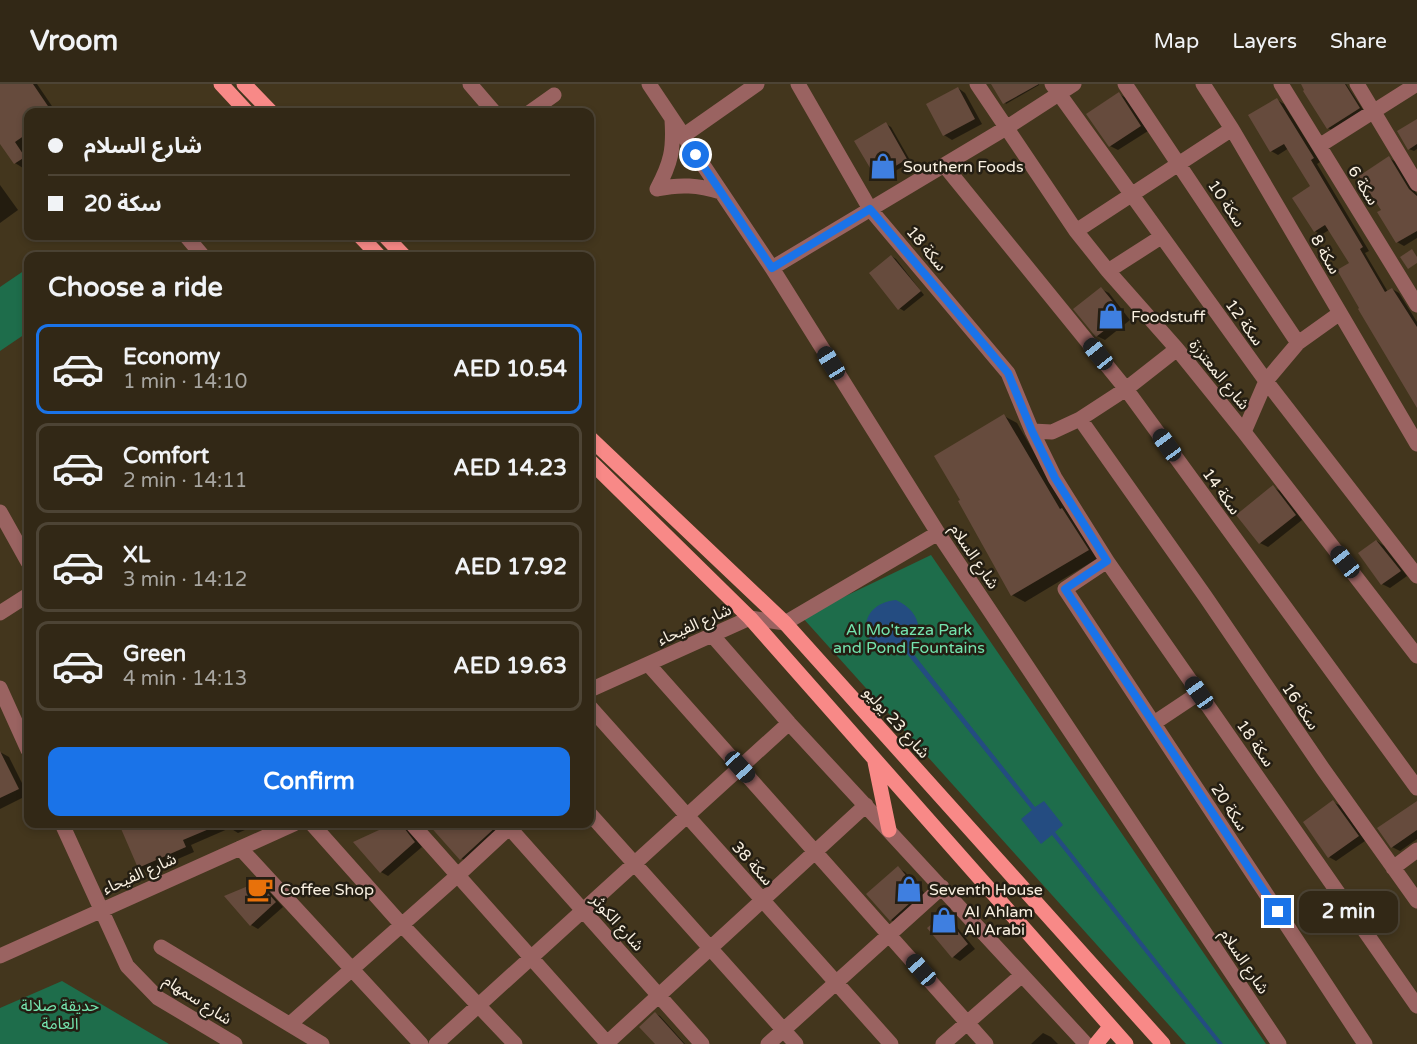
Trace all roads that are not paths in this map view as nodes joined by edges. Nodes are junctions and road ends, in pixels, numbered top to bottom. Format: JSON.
{"nodes":[{"id":1,"x":221,"y":84,"type":"edge"},
{"id":2,"x":470,"y":84,"type":"edge"},
{"id":3,"x":649,"y":84,"type":"edge"},
{"id":4,"x":757,"y":84,"type":"edge"},
{"id":5,"x":798,"y":84,"type":"edge"},
{"id":6,"x":976,"y":84,"type":"edge"},
{"id":7,"x":1074,"y":84,"type":"edge"},
{"id":8,"x":1125,"y":84,"type":"edge"},
{"id":9,"x":1203,"y":84,"type":"edge"},
{"id":10,"x":1281,"y":84,"type":"edge"},
{"id":11,"x":1357,"y":84,"type":"edge"},
{"id":12,"x":247,"y":85,"type":"edge"},
{"id":13,"x":1417,"y":85,"type":"edge"},
{"id":14,"x":1055,"y":89,"type":"edge"},
{"id":15,"x":554,"y":95,"type":"dead end"},
{"id":16,"x":243,"y":108,"type":"edge"},
{"id":17,"x":267,"y":108,"type":"edge"},
{"id":18,"x":491,"y":108,"type":"edge"},
{"id":19,"x":536,"y":108,"type":"edge"},
{"id":20,"x":1372,"y":113,"type":"junction"},
{"id":21,"x":672,"y":118,"type":"junction"},
{"id":22,"x":1006,"y":128,"type":"junction"},
{"id":23,"x":1232,"y":129,"type":"junction"},
{"id":24,"x":683,"y":136,"type":"junction"},
{"id":25,"x":1319,"y":146,"type":"junction"},
{"id":26,"x":1179,"y":164,"type":"junction"},
{"id":27,"x":944,"y":165,"type":"junction"},
{"id":28,"x":1417,"y":184,"type":"edge"},
{"id":29,"x":721,"y":192,"type":"junction"},
{"id":30,"x":1131,"y":196,"type":"junction"},
{"id":31,"x":870,"y":209,"type":"junction"},
{"id":32,"x":1076,"y":231,"type":"junction"},
{"id":33,"x":1161,"y":237,"type":"junction"},
{"id":34,"x":189,"y":240,"type":"edge"},
{"id":35,"x":364,"y":240,"type":"edge"},
{"id":36,"x":389,"y":240,"type":"edge"},
{"id":37,"x":200,"y":252,"type":"edge"},
{"id":38,"x":375,"y":252,"type":"edge"},
{"id":39,"x":400,"y":252,"type":"edge"},
{"id":40,"x":772,"y":268,"type":"junction"},
{"id":41,"x":1108,"y":271,"type":"junction"},
{"id":42,"x":1417,"y":305,"type":"edge"},
{"id":43,"x":1340,"y":313,"type":"junction"},
{"id":44,"x":1298,"y":343,"type":"junction"},
{"id":45,"x":1177,"y":349,"type":"junction"},
{"id":46,"x":1266,"y":381,"type":"junction"},
{"id":47,"x":1126,"y":389,"type":"junction"},
{"id":48,"x":1080,"y":419,"type":"junction"},
{"id":49,"x":1032,"y":431,"type":"junction"},
{"id":50,"x":1244,"y":432,"type":"junction"},
{"id":51,"x":594,"y":442,"type":"edge"},
{"id":52,"x":1417,"y":444,"type":"edge"},
{"id":53,"x":594,"y":465,"type":"edge"},
{"id":54,"x":0,"y":512,"type":"edge"},
{"id":55,"x":938,"y":533,"type":"junction"},
{"id":56,"x":24,"y":555,"type":"edge"},
{"id":57,"x":1107,"y":561,"type":"junction"},
{"id":58,"x":1417,"y":576,"type":"edge"},
{"id":59,"x":24,"y":598,"type":"edge"},
{"id":60,"x":0,"y":613,"type":"edge"},
{"id":61,"x":750,"y":618,"type":"junction"},
{"id":62,"x":785,"y":623,"type":"junction"},
{"id":63,"x":711,"y":635,"type":"junction"},
{"id":64,"x":1417,"y":656,"type":"edge"},
{"id":65,"x":648,"y":664,"type":"junction"},
{"id":66,"x":0,"y":688,"type":"edge"},
{"id":67,"x":594,"y":688,"type":"edge"},
{"id":68,"x":1199,"y":693,"type":"junction"},
{"id":69,"x":594,"y":711,"type":"edge"},
{"id":70,"x":789,"y":723,"type":"junction"},
{"id":71,"x":1154,"y":723,"type":"junction"},
{"id":72,"x":24,"y":741,"type":"edge"},
{"id":73,"x":875,"y":762,"type":"junction"},
{"id":74,"x":740,"y":767,"type":"junction"},
{"id":75,"x":1417,"y":789,"type":"edge"},
{"id":76,"x":866,"y":805,"type":"junction"},
{"id":77,"x":687,"y":816,"type":"junction"},
{"id":78,"x":594,"y":818,"type":"edge"},
{"id":79,"x":64,"y":828,"type":"edge"},
{"id":80,"x":280,"y":828,"type":"edge"},
{"id":81,"x":316,"y":828,"type":"edge"},
{"id":82,"x":416,"y":828,"type":"edge"},
{"id":83,"x":506,"y":828,"type":"edge"},
{"id":84,"x":512,"y":828,"type":"edge"},
{"id":85,"x":889,"y":830,"type":"junction"},
{"id":86,"x":240,"y":848,"type":"junction"},
{"id":87,"x":1417,"y":850,"type":"edge"},
{"id":88,"x":815,"y":851,"type":"junction"},
{"id":89,"x":634,"y":863,"type":"junction"},
{"id":90,"x":1393,"y":868,"type":"junction"},
{"id":91,"x":458,"y":875,"type":"junction"},
{"id":92,"x":942,"y":887,"type":"junction"},
{"id":93,"x":762,"y":900,"type":"junction"},
{"id":94,"x":1417,"y":901,"type":"edge"},
{"id":95,"x":101,"y":910,"type":"junction"},
{"id":96,"x":583,"y":910,"type":"junction"},
{"id":97,"x":401,"y":924,"type":"junction"},
{"id":98,"x":890,"y":934,"type":"junction"},
{"id":99,"x":161,"y":947,"type":"dead end"},
{"id":100,"x":709,"y":947,"type":"junction"},
{"id":101,"x":0,"y":956,"type":"edge"},
{"id":102,"x":531,"y":957,"type":"junction"},
{"id":103,"x":352,"y":968,"type":"junction"},
{"id":104,"x":1022,"y":975,"type":"junction"},
{"id":105,"x":836,"y":983,"type":"junction"},
{"id":106,"x":658,"y":994,"type":"junction"},
{"id":107,"x":478,"y":1005,"type":"junction"},
{"id":108,"x":1417,"y":1006,"type":"edge"},
{"id":109,"x":967,"y":1023,"type":"junction"},
{"id":110,"x":290,"y":1024,"type":"junction"},
{"id":111,"x":1110,"y":1027,"type":"junction"},
{"id":112,"x":784,"y":1030,"type":"junction"},
{"id":113,"x":235,"y":1044,"type":"edge"},
{"id":114,"x":322,"y":1044,"type":"edge"},
{"id":115,"x":422,"y":1044,"type":"edge"},
{"id":116,"x":436,"y":1044,"type":"edge"},
{"id":117,"x":515,"y":1044,"type":"edge"},
{"id":118,"x":607,"y":1044,"type":"edge"},
{"id":119,"x":702,"y":1044,"type":"edge"},
{"id":120,"x":768,"y":1044,"type":"edge"},
{"id":121,"x":796,"y":1044,"type":"edge"},
{"id":122,"x":891,"y":1044,"type":"edge"},
{"id":123,"x":943,"y":1044,"type":"edge"},
{"id":124,"x":986,"y":1044,"type":"edge"},
{"id":125,"x":1086,"y":1044,"type":"edge"},
{"id":126,"x":1096,"y":1044,"type":"edge"},
{"id":127,"x":1126,"y":1044,"type":"edge"},
{"id":128,"x":1163,"y":1044,"type":"edge"},
{"id":129,"x":1279,"y":1044,"type":"edge"},
{"id":130,"x":1365,"y":1044,"type":"edge"}],
"edges":[{"from":1,"to":16,"type":"main road"},
{"from":2,"to":18,"type":"street"},
{"from":3,"to":21,"type":"street","name":"شارع السلام"},
{"from":4,"to":24,"type":"street"},
{"from":5,"to":31,"type":"street","name":"سكة 18"},
{"from":6,"to":22,"type":"street","name":"شارع المعتززة"},
{"from":7,"to":14,"type":"street"},
{"from":8,"to":26,"type":"street","name":"سكة 10"},
{"from":9,"to":23,"type":"street","name":"سكة 8"},
{"from":10,"to":25,"type":"street","name":"سكة 6"},
{"from":11,"to":20,"type":"street"},
{"from":12,"to":17,"type":"main road"},
{"from":13,"to":20,"type":"street"},
{"from":14,"to":22,"type":"street"},
{"from":14,"to":30,"type":"street","name":"سكة 12"},
{"from":15,"to":19,"type":"street"},
{"from":20,"to":25,"type":"street"},
{"from":20,"to":28,"type":"street"},
{"from":21,"to":24,"type":"street","name":"شارع السلام"},
{"from":21,"to":29,"type":"street"},
{"from":22,"to":27,"type":"street"},
{"from":22,"to":32,"type":"street","name":"شارع المعتززة"},
{"from":23,"to":26,"type":"street"},
{"from":23,"to":43,"type":"street","name":"سكة 8"},
{"from":24,"to":29,"type":"street","name":"شارع السلام"},
{"from":25,"to":42,"type":"street","name":"سكة 6"},
{"from":26,"to":30,"type":"street"},
{"from":26,"to":44,"type":"street","name":"سكة 10"},
{"from":27,"to":31,"type":"street"},
{"from":27,"to":47,"type":"street","name":"سكة 14"},
{"from":29,"to":40,"type":"street","name":"شارع السلام"},
{"from":30,"to":32,"type":"street"},
{"from":30,"to":33,"type":"street","name":"سكة 12"},
{"from":31,"to":40,"type":"street"},
{"from":31,"to":49,"type":"street","name":"سكة 18"},
{"from":32,"to":41,"type":"street","name":"شارع المعتززة"},
{"from":33,"to":41,"type":"street"},
{"from":33,"to":46,"type":"street","name":"سكة 12"},
{"from":34,"to":37,"type":"street"},
{"from":35,"to":38,"type":"main road"},
{"from":36,"to":39,"type":"main road"},
{"from":40,"to":55,"type":"street","name":"شارع السلام"},
{"from":41,"to":45,"type":"street","name":"شارع المعتززة"},
{"from":43,"to":44,"type":"street"},
{"from":43,"to":52,"type":"street","name":"سكة 8"},
{"from":44,"to":46,"type":"street"},
{"from":45,"to":47,"type":"street"},
{"from":45,"to":50,"type":"street","name":"شارع المعتززة"},
{"from":46,"to":50,"type":"street"},
{"from":46,"to":58,"type":"street","name":"سكة 12"},
{"from":47,"to":48,"type":"street"},
{"from":47,"to":75,"type":"street","name":"سكة 14"},
{"from":48,"to":49,"type":"street"},
{"from":48,"to":90,"type":"street","name":"سكة 16"},
{"from":49,"to":57,"type":"street","name":"سكة 18"},
{"from":50,"to":64,"type":"street","name":"شارع المعتززة"},
{"from":51,"to":62,"type":"main road","name":"شارع 23 يوليو"},
{"from":53,"to":61,"type":"main road"},
{"from":54,"to":56,"type":"street"},
{"from":55,"to":62,"type":"street"},
{"from":55,"to":129,"type":"street","name":"شارع السلام"},
{"from":57,"to":68,"type":"street","name":"سكة 18"},
{"from":57,"to":71,"type":"street","name":"سكة 20"},
{"from":59,"to":60,"type":"street"},
{"from":61,"to":62,"type":"street","name":"شارع الفيحاء"},
{"from":61,"to":63,"type":"street","name":"شارع الفيحاء"},
{"from":61,"to":73,"type":"main road"},
{"from":62,"to":128,"type":"main road","name":"شارع 23 يوليو"},
{"from":63,"to":65,"type":"street","name":"شارع الفيحاء"},
{"from":63,"to":70,"type":"street"},
{"from":65,"to":67,"type":"street","name":"شارع الفيحاء"},
{"from":65,"to":74,"type":"street"},
{"from":66,"to":72,"type":"street"},
{"from":68,"to":71,"type":"street"},
{"from":68,"to":108,"type":"street","name":"سكة 18"},
{"from":69,"to":77,"type":"street","name":"سكة 38"},
{"from":70,"to":74,"type":"street"},
{"from":70,"to":76,"type":"street"},
{"from":71,"to":130,"type":"street","name":"سكة 20"},
{"from":73,"to":85,"type":"main road"},
{"from":73,"to":111,"type":"main road"},
{"from":74,"to":77,"type":"street"},
{"from":74,"to":88,"type":"street"},
{"from":76,"to":85,"type":"street"},
{"from":76,"to":88,"type":"street"},
{"from":77,"to":89,"type":"street"},
{"from":77,"to":93,"type":"street","name":"سكة 38"},
{"from":78,"to":89,"type":"street"},
{"from":79,"to":95,"type":"street","name":"شارع سمهام"},
{"from":80,"to":86,"type":"street","name":"شارع الفيحاء"},
{"from":81,"to":97,"type":"street"},
{"from":82,"to":91,"type":"street"},
{"from":83,"to":91,"type":"street"},
{"from":84,"to":96,"type":"street","name":"شارع الكوثر"},
{"from":85,"to":92,"type":"street"},
{"from":86,"to":95,"type":"street","name":"شارع الفيحاء"},
{"from":86,"to":103,"type":"street"},
{"from":87,"to":90,"type":"street"},
{"from":88,"to":93,"type":"street"},
{"from":88,"to":98,"type":"street"},
{"from":89,"to":96,"type":"street"},
{"from":89,"to":100,"type":"street"},
{"from":90,"to":94,"type":"street","name":"سكة 16"},
{"from":91,"to":97,"type":"street"},
{"from":91,"to":102,"type":"street"},
{"from":92,"to":98,"type":"street"},
{"from":92,"to":104,"type":"street"},
{"from":93,"to":100,"type":"street"},
{"from":93,"to":105,"type":"street","name":"سكة 38"},
{"from":95,"to":101,"type":"street","name":"شارع الفيحاء"},
{"from":95,"to":113,"type":"street","name":"شارع سمهام"},
{"from":96,"to":102,"type":"street"},
{"from":96,"to":106,"type":"street","name":"شارع الكوثر"},
{"from":97,"to":103,"type":"street"},
{"from":97,"to":107,"type":"street"},
{"from":98,"to":105,"type":"street"},
{"from":98,"to":109,"type":"street"},
{"from":99,"to":110,"type":"street"},
{"from":100,"to":106,"type":"street"},
{"from":100,"to":112,"type":"street"},
{"from":102,"to":107,"type":"street"},
{"from":102,"to":118,"type":"street"},
{"from":103,"to":110,"type":"street"},
{"from":103,"to":115,"type":"street"},
{"from":104,"to":109,"type":"street"},
{"from":104,"to":125,"type":"street"},
{"from":105,"to":112,"type":"street"},
{"from":105,"to":122,"type":"street","name":"سكة 38"},
{"from":106,"to":118,"type":"street"},
{"from":106,"to":119,"type":"street","name":"شارع الكوثر"},
{"from":107,"to":116,"type":"street"},
{"from":107,"to":117,"type":"street"},
{"from":109,"to":123,"type":"street"},
{"from":109,"to":124,"type":"street"},
{"from":110,"to":114,"type":"street"},
{"from":111,"to":126,"type":"main road"},
{"from":111,"to":127,"type":"main road"},
{"from":112,"to":120,"type":"street"},
{"from":112,"to":121,"type":"street"}]}
